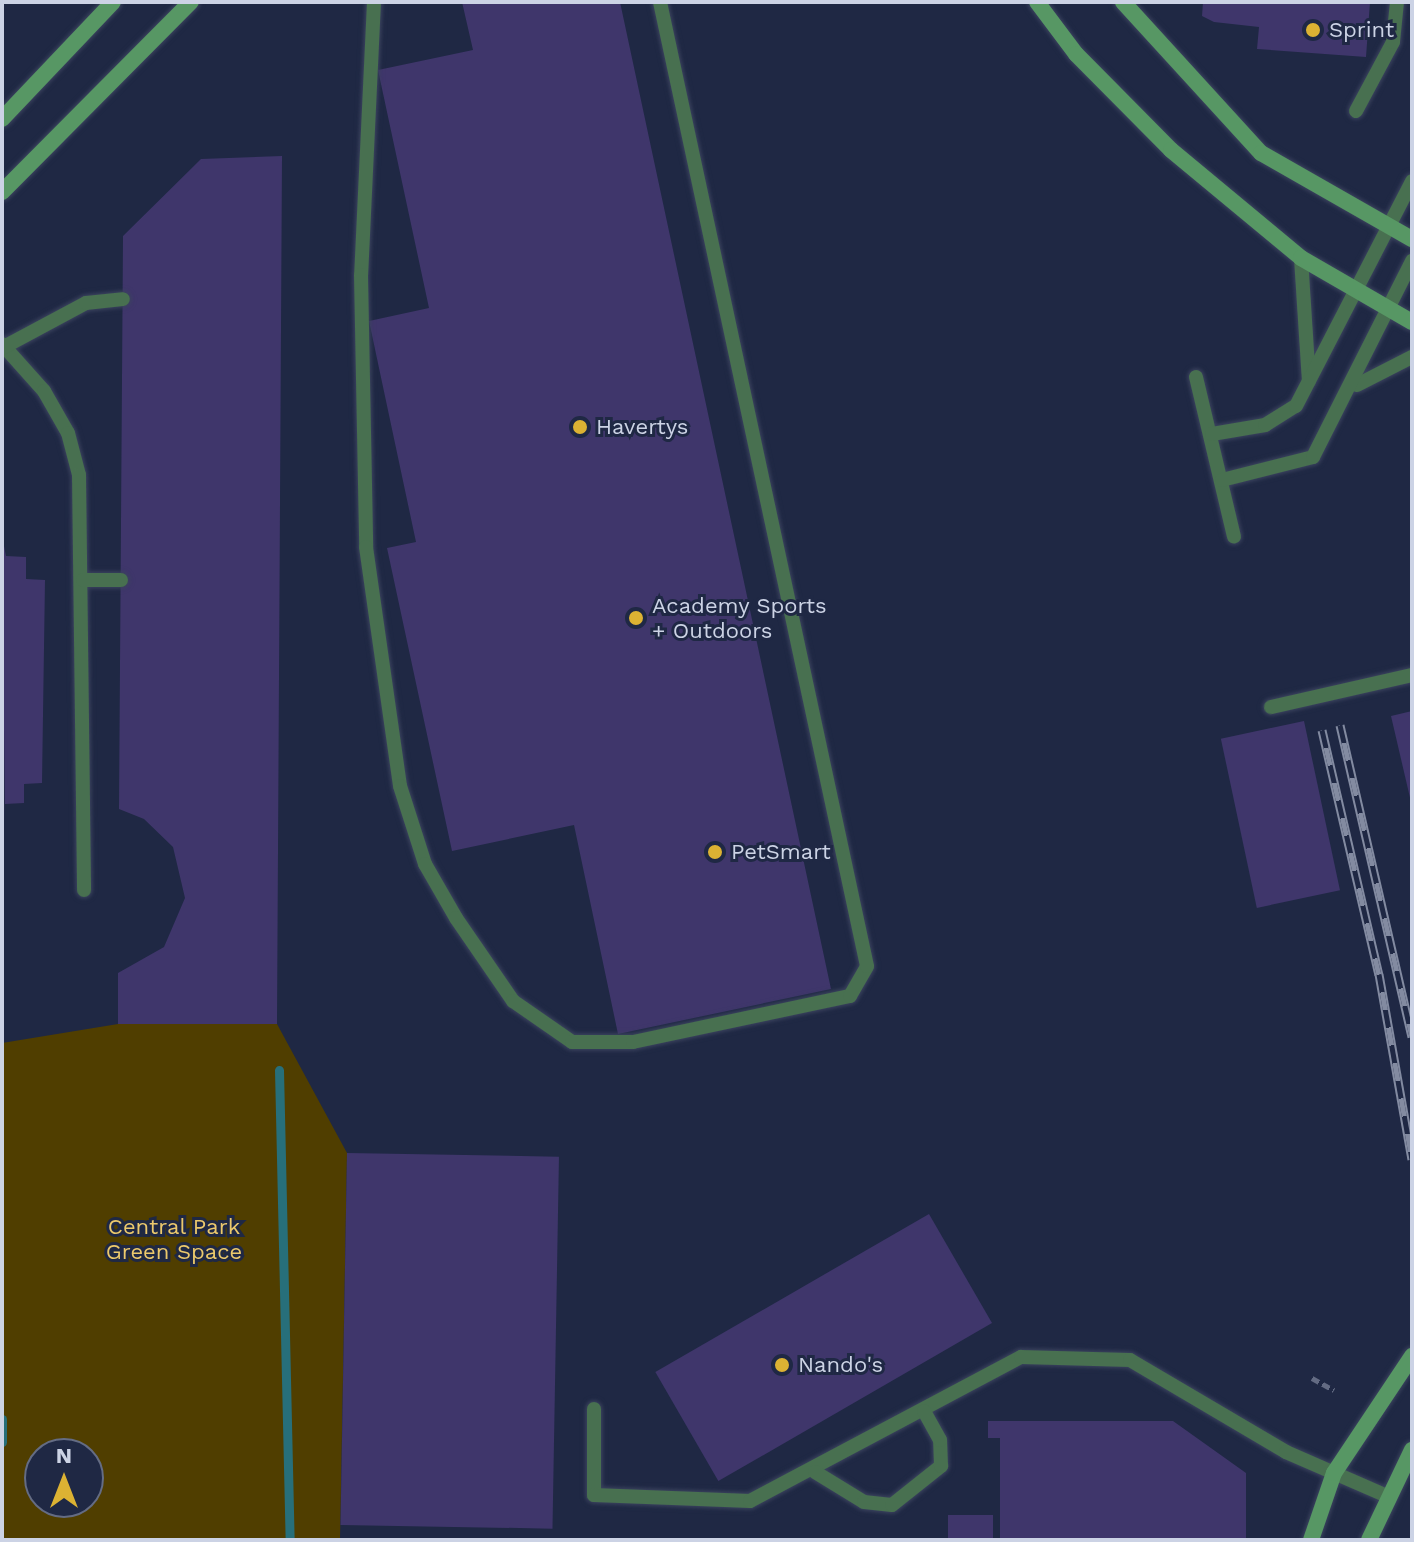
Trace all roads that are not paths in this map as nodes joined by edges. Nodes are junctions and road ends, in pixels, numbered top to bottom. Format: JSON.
{"nodes":[{"id":1,"x":113,"y":2,"type":"edge"},
{"id":2,"x":191,"y":2,"type":"edge"},
{"id":3,"x":374,"y":2,"type":"edge"},
{"id":4,"x":660,"y":2,"type":"edge"},
{"id":5,"x":1037,"y":2,"type":"edge"},
{"id":6,"x":1123,"y":2,"type":"edge"},
{"id":7,"x":1397,"y":2,"type":"edge"},
{"id":8,"x":1356,"y":111,"type":"dead end"},
{"id":9,"x":2,"y":119,"type":"edge"},
{"id":10,"x":1412,"y":181,"type":"edge"},
{"id":11,"x":2,"y":192,"type":"edge"},
{"id":12,"x":1390,"y":227,"type":"junction"},
{"id":13,"x":1412,"y":239,"type":"edge"},
{"id":14,"x":1301,"y":258,"type":"junction"},
{"id":15,"x":1412,"y":261,"type":"edge"},
{"id":16,"x":1358,"y":291,"type":"junction"},
{"id":17,"x":123,"y":299,"type":"dead end"},
{"id":18,"x":1388,"y":309,"type":"junction"},
{"id":19,"x":1412,"y":322,"type":"edge"},
{"id":20,"x":4,"y":348,"type":"edge"},
{"id":21,"x":1412,"y":357,"type":"edge"},
{"id":22,"x":1196,"y":377,"type":"dead end"},
{"id":23,"x":1309,"y":381,"type":"junction"},
{"id":24,"x":1354,"y":388,"type":"junction"},
{"id":25,"x":1212,"y":434,"type":"junction"},
{"id":26,"x":1222,"y":480,"type":"junction"},
{"id":27,"x":1234,"y":537,"type":"dead end"},
{"id":28,"x":83,"y":580,"type":"junction"},
{"id":29,"x":121,"y":580,"type":"dead end"},
{"id":30,"x":1412,"y":675,"type":"edge"},
{"id":31,"x":1271,"y":707,"type":"dead end"},
{"id":32,"x":84,"y":890,"type":"dead end"},
{"id":33,"x":1412,"y":1356,"type":"edge"},
{"id":34,"x":594,"y":1409,"type":"dead end"},
{"id":35,"x":924,"y":1411,"type":"junction"},
{"id":36,"x":1412,"y":1450,"type":"edge"},
{"id":37,"x":815,"y":1472,"type":"junction"},
{"id":38,"x":1334,"y":1473,"type":"junction"},
{"id":39,"x":1385,"y":1495,"type":"junction"},
{"id":40,"x":1311,"y":1540,"type":"edge"},
{"id":41,"x":1369,"y":1540,"type":"edge"}],
"edges":[{"from":1,"to":9,"type":"main road"},
{"from":2,"to":11,"type":"main road"},
{"from":3,"to":4,"type":"lane"},
{"from":5,"to":14,"type":"main road"},
{"from":6,"to":12,"type":"main road"},
{"from":7,"to":8,"type":"lane"},
{"from":10,"to":12,"type":"lane"},
{"from":12,"to":13,"type":"main road"},
{"from":12,"to":16,"type":"lane"},
{"from":14,"to":16,"type":"main road"},
{"from":14,"to":23,"type":"lane"},
{"from":15,"to":18,"type":"lane"},
{"from":16,"to":18,"type":"main road"},
{"from":16,"to":23,"type":"lane"},
{"from":17,"to":20,"type":"lane"},
{"from":18,"to":19,"type":"main road"},
{"from":18,"to":24,"type":"lane"},
{"from":20,"to":28,"type":"lane"},
{"from":21,"to":24,"type":"lane"},
{"from":22,"to":25,"type":"lane"},
{"from":23,"to":25,"type":"lane"},
{"from":24,"to":26,"type":"lane"},
{"from":25,"to":26,"type":"lane"},
{"from":26,"to":27,"type":"lane"},
{"from":28,"to":29,"type":"lane"},
{"from":28,"to":32,"type":"lane"},
{"from":30,"to":31,"type":"lane"},
{"from":33,"to":38,"type":"main road"},
{"from":34,"to":37,"type":"lane"},
{"from":35,"to":37,"type":"lane"},
{"from":35,"to":37,"type":"lane"},
{"from":35,"to":38,"type":"lane"},
{"from":36,"to":39,"type":"main road"},
{"from":38,"to":39,"type":"lane"},
{"from":38,"to":40,"type":"main road"},
{"from":39,"to":41,"type":"main road"}]}
